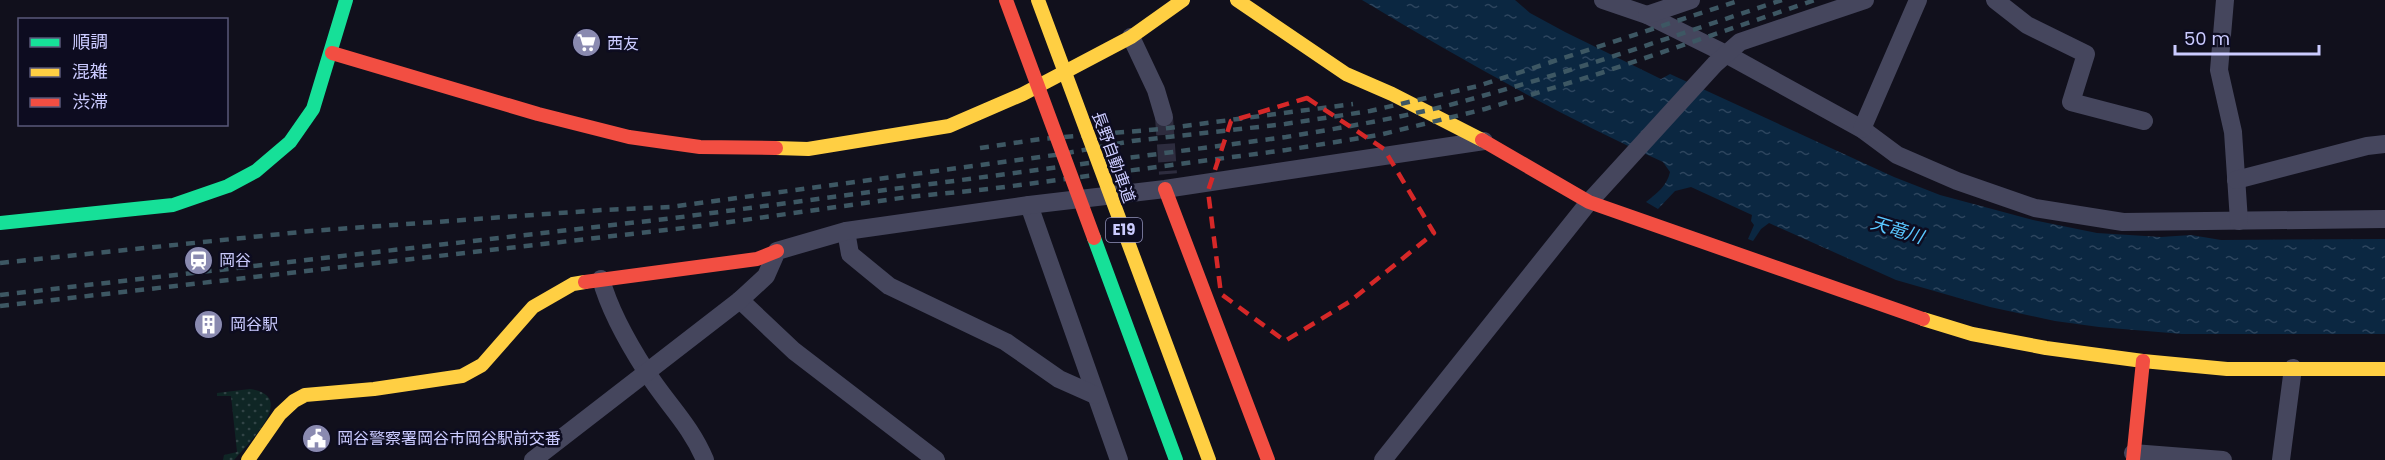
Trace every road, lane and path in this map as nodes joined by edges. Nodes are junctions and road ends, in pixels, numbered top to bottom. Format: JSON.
{"nodes":[{"id":1,"x":346,"y":0,"type":"edge"},
{"id":2,"x":1006,"y":0,"type":"edge"},
{"id":3,"x":1038,"y":0,"type":"edge"},
{"id":4,"x":1183,"y":0,"type":"edge"},
{"id":5,"x":1237,"y":0,"type":"edge"},
{"id":6,"x":1603,"y":0,"type":"edge"},
{"id":7,"x":1691,"y":0,"type":"edge"},
{"id":8,"x":1865,"y":0,"type":"edge"},
{"id":9,"x":1918,"y":0,"type":"edge"},
{"id":10,"x":1995,"y":0,"type":"edge"},
{"id":11,"x":2225,"y":0,"type":"edge"},
{"id":12,"x":1647,"y":15,"type":"junction"},
{"id":13,"x":1131,"y":37,"type":"junction"},
{"id":14,"x":332,"y":53,"type":"junction"},
{"id":15,"x":1721,"y":59,"type":"junction"},
{"id":16,"x":1164,"y":117,"type":"tunnel mouth"},
{"id":17,"x":2144,"y":121,"type":"dead end"},
{"id":18,"x":1862,"y":129,"type":"junction"},
{"id":19,"x":1484,"y":141,"type":"junction"},
{"id":20,"x":2385,"y":144,"type":"edge"},
{"id":21,"x":2236,"y":180,"type":"junction"},
{"id":22,"x":1167,"y":182,"type":"junction"},
{"id":23,"x":1589,"y":202,"type":"junction"},
{"id":24,"x":1029,"y":204,"type":"junction"},
{"id":25,"x":2385,"y":219,"type":"edge"},
{"id":26,"x":2239,"y":221,"type":"junction"},
{"id":27,"x":0,"y":223,"type":"edge"},
{"id":28,"x":846,"y":231,"type":"junction"},
{"id":29,"x":777,"y":251,"type":"junction"},
{"id":30,"x":601,"y":279,"type":"junction"},
{"id":31,"x":740,"y":300,"type":"junction"},
{"id":32,"x":2143,"y":361,"type":"junction"},
{"id":33,"x":2293,"y":368,"type":"junction"},
{"id":34,"x":2385,"y":369,"type":"edge"},
{"id":35,"x":646,"y":372,"type":"junction"},
{"id":36,"x":1095,"y":395,"type":"junction"},
{"id":37,"x":2133,"y":456,"type":"edge"},
{"id":38,"x":248,"y":460,"type":"edge"},
{"id":39,"x":533,"y":460,"type":"edge"},
{"id":40,"x":705,"y":460,"type":"edge"},
{"id":41,"x":936,"y":460,"type":"edge"},
{"id":42,"x":1119,"y":460,"type":"edge"},
{"id":43,"x":1176,"y":460,"type":"edge"},
{"id":44,"x":1209,"y":460,"type":"edge"},
{"id":45,"x":1268,"y":460,"type":"edge"},
{"id":46,"x":1383,"y":460,"type":"edge"},
{"id":47,"x":2223,"y":460,"type":"edge"},
{"id":48,"x":2281,"y":460,"type":"edge"}],
"edges":[{"from":1,"to":14,"type":"main road"},
{"from":2,"to":43,"type":"main road","number":"E19","bridge":true},
{"from":3,"to":44,"type":"main road","name":"長野自動車道","number":"E19","bridge":true},
{"from":4,"to":13,"type":"main road"},
{"from":5,"to":19,"type":"main road"},
{"from":6,"to":12,"type":"street"},
{"from":7,"to":12,"type":"street"},
{"from":8,"to":15,"type":"street"},
{"from":9,"to":18,"type":"street"},
{"from":10,"to":17,"type":"street"},
{"from":11,"to":21,"type":"street"},
{"from":12,"to":15,"type":"street"},
{"from":13,"to":14,"type":"main road"},
{"from":13,"to":16,"type":"street"},
{"from":14,"to":27,"type":"main road"},
{"from":15,"to":18,"type":"street"},
{"from":15,"to":23,"type":"street"},
{"from":18,"to":26,"type":"street"},
{"from":19,"to":22,"type":"street"},
{"from":19,"to":23,"type":"main road"},
{"from":20,"to":21,"type":"street"},
{"from":21,"to":26,"type":"street"},
{"from":22,"to":24,"type":"street"},
{"from":22,"to":45,"type":"main road"},
{"from":23,"to":32,"type":"main road"},
{"from":23,"to":46,"type":"street"},
{"from":24,"to":28,"type":"street"},
{"from":24,"to":36,"type":"street"},
{"from":25,"to":26,"type":"street"},
{"from":28,"to":29,"type":"street"},
{"from":28,"to":36,"type":"street"},
{"from":29,"to":30,"type":"main road"},
{"from":29,"to":31,"type":"street"},
{"from":30,"to":35,"type":"street"},
{"from":30,"to":38,"type":"main road"},
{"from":31,"to":35,"type":"street"},
{"from":31,"to":41,"type":"street"},
{"from":32,"to":33,"type":"main road"},
{"from":32,"to":37,"type":"main road"},
{"from":33,"to":34,"type":"main road"},
{"from":33,"to":48,"type":"street"},
{"from":35,"to":39,"type":"street"},
{"from":35,"to":40,"type":"street"},
{"from":36,"to":42,"type":"street"},
{"from":37,"to":47,"type":"street"}]}
